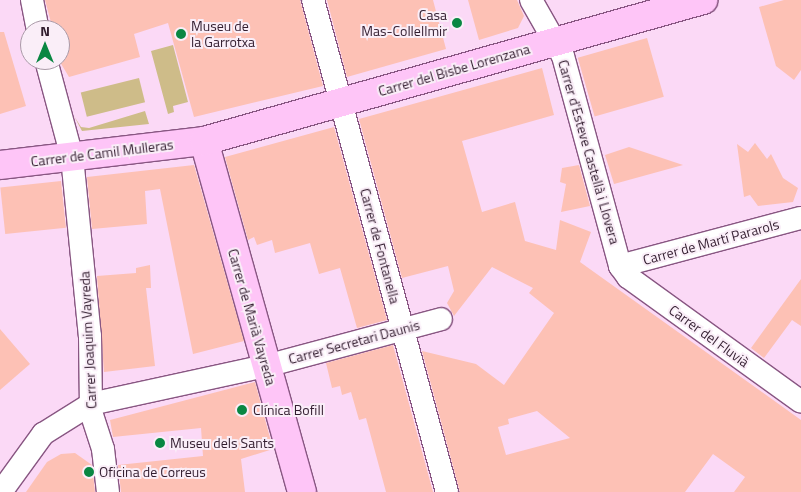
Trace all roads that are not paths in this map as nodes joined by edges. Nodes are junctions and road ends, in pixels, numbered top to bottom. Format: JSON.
{"nodes":[{"id":1,"x":32,"y":0,"type":"edge"},
{"id":2,"x":313,"y":0,"type":"edge"},
{"id":3,"x":530,"y":0,"type":"edge"},
{"id":4,"x":703,"y":0,"type":"edge"},
{"id":5,"x":36,"y":20,"type":"edge"},
{"id":6,"x":551,"y":42,"type":"junction"},
{"id":7,"x":49,"y":70,"type":"edge"},
{"id":8,"x":342,"y":103,"type":"junction"},
{"id":9,"x":204,"y":141,"type":"junction"},
{"id":10,"x":72,"y":157,"type":"junction"},
{"id":11,"x":0,"y":165,"type":"edge"},
{"id":12,"x":801,"y":218,"type":"edge"},
{"id":13,"x":620,"y":266,"type":"junction"},
{"id":14,"x":441,"y":318,"type":"dead end"},
{"id":15,"x":402,"y":329,"type":"junction"},
{"id":16,"x":266,"y":366,"type":"junction"},
{"id":17,"x":801,"y":402,"type":"edge"},
{"id":18,"x":91,"y":404,"type":"junction"},
{"id":19,"x":1,"y":492,"type":"edge"},
{"id":20,"x":108,"y":492,"type":"edge"},
{"id":21,"x":302,"y":492,"type":"edge"},
{"id":22,"x":447,"y":492,"type":"edge"}],
"edges":[{"from":1,"to":5,"type":"street"},
{"from":2,"to":8,"type":"street","name":"Carrer de Fontanella"},
{"from":3,"to":6,"type":"street","name":"Carrer d'Esteve Castellà i Llovera"},
{"from":4,"to":6,"type":"main road","name":"Carrer del Bisbe Lorenzana"},
{"from":6,"to":8,"type":"main road","name":"Carrer del Bisbe Lorenzana"},
{"from":6,"to":13,"type":"street","name":"Carrer d'Esteve Castellà i Llovera"},
{"from":7,"to":10,"type":"street","name":"Carrer Joaquim Vayreda"},
{"from":8,"to":9,"type":"main road","name":"Carrer del Bisbe Lorenzana"},
{"from":8,"to":15,"type":"street","name":"Carrer de Fontanella"},
{"from":9,"to":10,"type":"main road","name":"Carrer de Camil Mulleras"},
{"from":9,"to":16,"type":"main road","name":"Carrer de Marià Vayreda"},
{"from":10,"to":11,"type":"main road","name":"Carrer de Camil Mulleras"},
{"from":10,"to":18,"type":"street","name":"Carrer Joaquim Vayreda"},
{"from":12,"to":13,"type":"street","name":"Carrer de Martí Pararols"},
{"from":13,"to":17,"type":"street","name":"Carrer del Fluvià"},
{"from":14,"to":15,"type":"street","name":"Carrer Secretari Daunis"},
{"from":15,"to":16,"type":"street","name":"Carrer Secretari Daunis"},
{"from":15,"to":22,"type":"street","name":"Carrer de Fontanella"},
{"from":16,"to":18,"type":"street","name":"Carrer Secretari Daunis"},
{"from":16,"to":21,"type":"main road","name":"Carrer de Marià Vayreda"},
{"from":18,"to":19,"type":"street","name":"Carrer Secretari Daunis"},
{"from":18,"to":20,"type":"street","name":"Carrer Joaquim Vayreda"}]}
